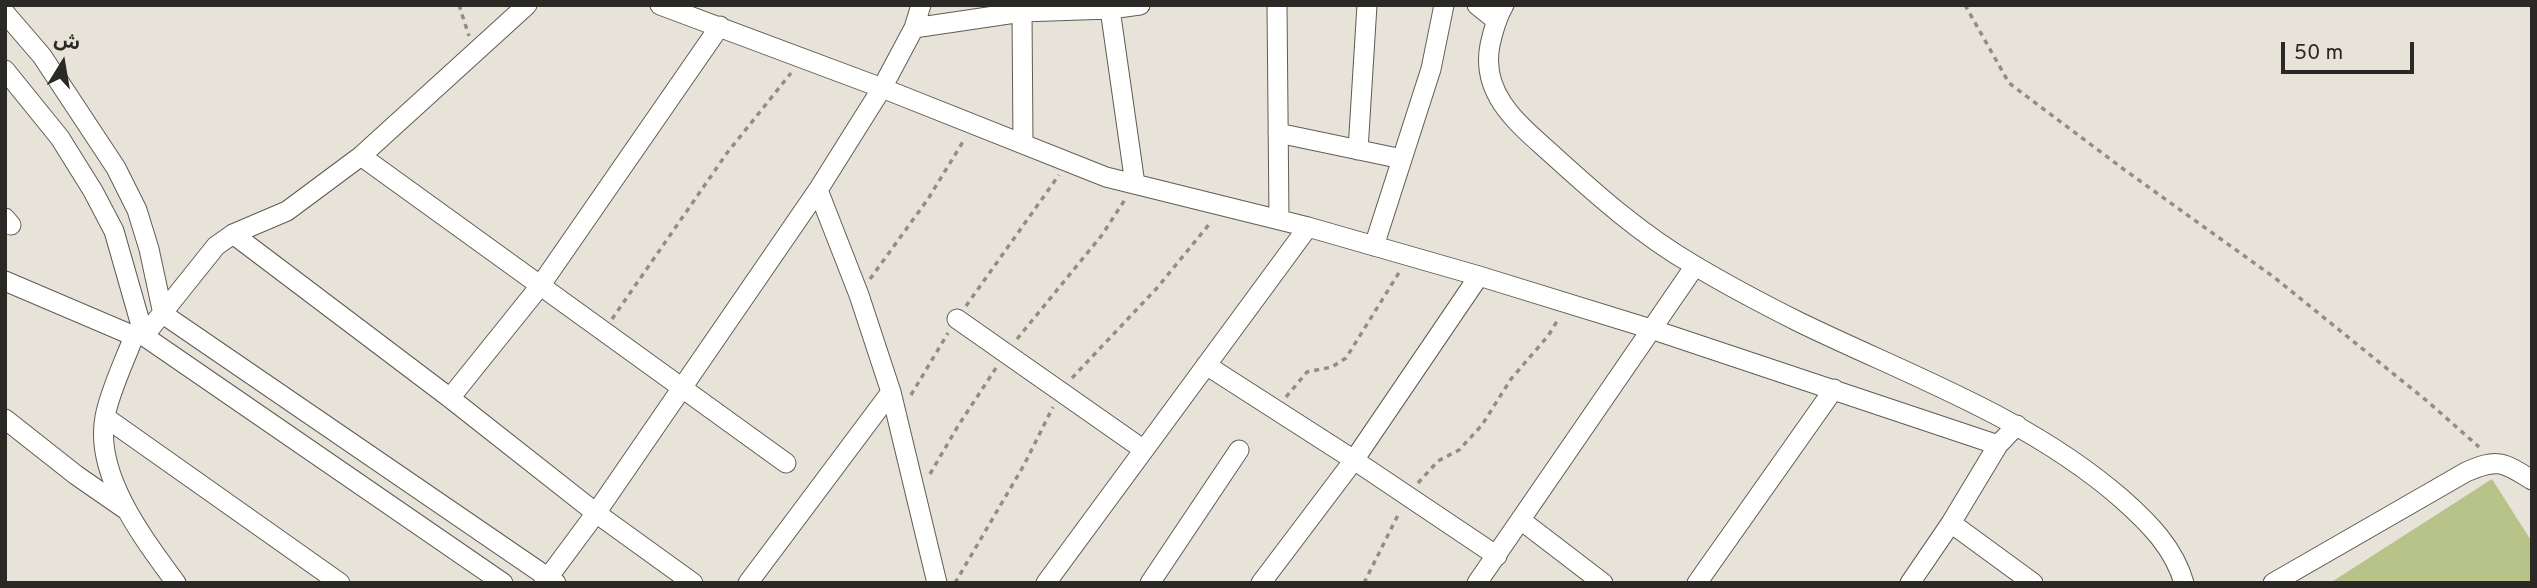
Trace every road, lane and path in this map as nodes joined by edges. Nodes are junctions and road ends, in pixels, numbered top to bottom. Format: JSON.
{"nodes":[{"id":1,"x":459,"y":5,"type":"edge"},
{"id":2,"x":527,"y":5,"type":"edge"},
{"id":3,"x":660,"y":5,"type":"edge"},
{"id":4,"x":921,"y":5,"type":"edge"},
{"id":5,"x":1140,"y":5,"type":"edge"},
{"id":6,"x":1277,"y":5,"type":"edge"},
{"id":7,"x":1367,"y":5,"type":"edge"},
{"id":8,"x":1444,"y":5,"type":"edge"},
{"id":9,"x":1477,"y":5,"type":"edge"},
{"id":10,"x":1965,"y":5,"type":"edge"},
{"id":11,"x":1055,"y":8,"type":"edge"},
{"id":12,"x":1110,"y":9,"type":"junction"},
{"id":13,"x":1021,"y":12,"type":"junction"},
{"id":14,"x":5,"y":13,"type":"edge"},
{"id":15,"x":1500,"y":13,"type":"edge"},
{"id":16,"x":720,"y":26,"type":"junction"},
{"id":17,"x":914,"y":29,"type":"junction"},
{"id":18,"x":475,"y":54,"type":"junction"},
{"id":19,"x":803,"y":58,"type":"junction"},
{"id":20,"x":5,"y":70,"type":"edge"},
{"id":21,"x":882,"y":88,"type":"junction"},
{"id":22,"x":974,"y":123,"type":"junction"},
{"id":23,"x":1278,"y":133,"type":"junction"},
{"id":24,"x":1023,"y":143,"type":"junction"},
{"id":25,"x":1358,"y":150,"type":"junction"},
{"id":26,"x":361,"y":156,"type":"junction"},
{"id":27,"x":1402,"y":159,"type":"junction"},
{"id":28,"x":1069,"y":162,"type":"junction"},
{"id":29,"x":1135,"y":184,"type":"junction"},
{"id":30,"x":818,"y":190,"type":"junction"},
{"id":31,"x":1279,"y":220,"type":"junction"},
{"id":32,"x":1308,"y":227,"type":"junction"},
{"id":33,"x":233,"y":234,"type":"junction"},
{"id":34,"x":1374,"y":246,"type":"junction"},
{"id":35,"x":1410,"y":256,"type":"junction"},
{"id":36,"x":1695,"y":266,"type":"junction"},
{"id":37,"x":1479,"y":276,"type":"junction"},
{"id":38,"x":5,"y":281,"type":"edge"},
{"id":39,"x":540,"y":286,"type":"junction"},
{"id":40,"x":859,"y":295,"type":"junction"},
{"id":41,"x":1568,"y":303,"type":"junction"},
{"id":42,"x":163,"y":314,"type":"junction"},
{"id":43,"x":957,"y":319,"type":"junction"},
{"id":44,"x":1651,"y":329,"type":"junction"},
{"id":45,"x":603,"y":332,"type":"junction"},
{"id":46,"x":139,"y":336,"type":"junction"},
{"id":47,"x":1006,"y":353,"type":"junction"},
{"id":48,"x":1206,"y":365,"type":"junction"},
{"id":49,"x":680,"y":388,"type":"junction"},
{"id":50,"x":1834,"y":389,"type":"junction"},
{"id":51,"x":891,"y":392,"type":"junction"},
{"id":52,"x":450,"y":398,"type":"junction"},
{"id":53,"x":1276,"y":410,"type":"junction"},
{"id":54,"x":105,"y":417,"type":"junction"},
{"id":55,"x":897,"y":418,"type":"junction"},
{"id":56,"x":5,"y":419,"type":"edge"},
{"id":57,"x":2017,"y":425,"type":"junction"},
{"id":58,"x":1998,"y":445,"type":"junction"},
{"id":59,"x":1144,"y":450,"type":"junction"},
{"id":60,"x":1239,"y":450,"type":"dead end"},
{"id":61,"x":1354,"y":460,"type":"junction"},
{"id":62,"x":786,"y":463,"type":"dead end"},
{"id":63,"x":2497,"y":463,"type":"junction"},
{"id":64,"x":2532,"y":480,"type":"edge"},
{"id":65,"x":1408,"y":496,"type":"junction"},
{"id":66,"x":916,"y":497,"type":"junction"},
{"id":67,"x":125,"y":509,"type":"junction"},
{"id":68,"x":596,"y":513,"type":"junction"},
{"id":69,"x":1522,"y":521,"type":"junction"},
{"id":70,"x":1951,"y":523,"type":"junction"},
{"id":71,"x":1497,"y":556,"type":"junction"},
{"id":72,"x":1057,"y":579,"type":"edge"},
{"id":73,"x":549,"y":581,"type":"edge"},
{"id":74,"x":176,"y":583,"type":"edge"},
{"id":75,"x":340,"y":583,"type":"edge"},
{"id":76,"x":503,"y":583,"type":"edge"},
{"id":77,"x":693,"y":583,"type":"edge"},
{"id":78,"x":748,"y":583,"type":"edge"},
{"id":79,"x":937,"y":583,"type":"edge"},
{"id":80,"x":1150,"y":583,"type":"edge"},
{"id":81,"x":1261,"y":583,"type":"edge"},
{"id":82,"x":1364,"y":583,"type":"edge"},
{"id":83,"x":1477,"y":583,"type":"edge"},
{"id":84,"x":1603,"y":583,"type":"edge"},
{"id":85,"x":1697,"y":583,"type":"edge"},
{"id":86,"x":1910,"y":583,"type":"edge"},
{"id":87,"x":2033,"y":583,"type":"edge"},
{"id":88,"x":2184,"y":583,"type":"edge"},
{"id":89,"x":2273,"y":583,"type":"edge"}],
"edges":[{"from":1,"to":18,"type":"path"},
{"from":2,"to":18,"type":"street"},
{"from":3,"to":16,"type":"street"},
{"from":4,"to":17,"type":"street"},
{"from":5,"to":12,"type":"street"},
{"from":6,"to":23,"type":"street"},
{"from":7,"to":25,"type":"street"},
{"from":8,"to":27,"type":"street"},
{"from":9,"to":15,"type":"street"},
{"from":10,"to":63,"type":"path"},
{"from":11,"to":12,"type":"street"},
{"from":11,"to":13,"type":"street"},
{"from":12,"to":29,"type":"street"},
{"from":13,"to":17,"type":"street"},
{"from":13,"to":24,"type":"street"},
{"from":14,"to":42,"type":"street"},
{"from":15,"to":36,"type":"street"},
{"from":16,"to":19,"type":"street"},
{"from":16,"to":39,"type":"street"},
{"from":17,"to":21,"type":"street"},
{"from":18,"to":26,"type":"street"},
{"from":19,"to":21,"type":"street"},
{"from":19,"to":45,"type":"path"},
{"from":20,"to":46,"type":"street"},
{"from":21,"to":22,"type":"street"},
{"from":21,"to":30,"type":"street"},
{"from":22,"to":24,"type":"street"},
{"from":22,"to":40,"type":"path"},
{"from":23,"to":25,"type":"street"},
{"from":23,"to":31,"type":"street"},
{"from":24,"to":28,"type":"street"},
{"from":25,"to":27,"type":"street"},
{"from":26,"to":33,"type":"street"},
{"from":26,"to":39,"type":"street"},
{"from":27,"to":34,"type":"street"},
{"from":28,"to":29,"type":"street"},
{"from":28,"to":43,"type":"path"},
{"from":29,"to":31,"type":"street"},
{"from":29,"to":47,"type":"path"},
{"from":30,"to":40,"type":"street"},
{"from":30,"to":49,"type":"street"},
{"from":31,"to":32,"type":"street"},
{"from":32,"to":34,"type":"street"},
{"from":32,"to":48,"type":"street"},
{"from":33,"to":42,"type":"street"},
{"from":33,"to":52,"type":"street"},
{"from":34,"to":35,"type":"street"},
{"from":35,"to":37,"type":"street"},
{"from":35,"to":53,"type":"path"},
{"from":36,"to":44,"type":"street"},
{"from":36,"to":57,"type":"street"},
{"from":37,"to":41,"type":"street"},
{"from":37,"to":61,"type":"street"},
{"from":38,"to":46,"type":"street"},
{"from":39,"to":45,"type":"street"},
{"from":39,"to":52,"type":"street"},
{"from":40,"to":51,"type":"street"},
{"from":41,"to":44,"type":"street"},
{"from":41,"to":65,"type":"path"},
{"from":42,"to":46,"type":"street"},
{"from":42,"to":73,"type":"street"},
{"from":43,"to":47,"type":"street"},
{"from":43,"to":55,"type":"path"},
{"from":44,"to":50,"type":"street"},
{"from":44,"to":69,"type":"street"},
{"from":45,"to":49,"type":"street"},
{"from":46,"to":54,"type":"street"},
{"from":46,"to":76,"type":"street"},
{"from":47,"to":59,"type":"street"},
{"from":47,"to":66,"type":"path"},
{"from":48,"to":53,"type":"street"},
{"from":48,"to":59,"type":"street"},
{"from":49,"to":62,"type":"street"},
{"from":49,"to":68,"type":"street"},
{"from":50,"to":58,"type":"street"},
{"from":50,"to":85,"type":"street"},
{"from":51,"to":55,"type":"street"},
{"from":51,"to":78,"type":"street"},
{"from":52,"to":68,"type":"street"},
{"from":53,"to":61,"type":"street"},
{"from":54,"to":67,"type":"street"},
{"from":54,"to":75,"type":"street"},
{"from":55,"to":66,"type":"street"},
{"from":56,"to":67,"type":"street"},
{"from":57,"to":58,"type":"street"},
{"from":57,"to":88,"type":"street"},
{"from":58,"to":70,"type":"street"},
{"from":59,"to":72,"type":"street"},
{"from":60,"to":80,"type":"street"},
{"from":61,"to":65,"type":"street"},
{"from":61,"to":81,"type":"street"},
{"from":63,"to":64,"type":"street"},
{"from":63,"to":89,"type":"street"},
{"from":65,"to":71,"type":"street"},
{"from":65,"to":82,"type":"path"},
{"from":66,"to":79,"type":"street"},
{"from":67,"to":74,"type":"street"},
{"from":68,"to":73,"type":"street"},
{"from":68,"to":77,"type":"street"},
{"from":69,"to":71,"type":"street"},
{"from":69,"to":84,"type":"street"},
{"from":70,"to":86,"type":"street"},
{"from":70,"to":87,"type":"street"},
{"from":71,"to":83,"type":"street"}]}
